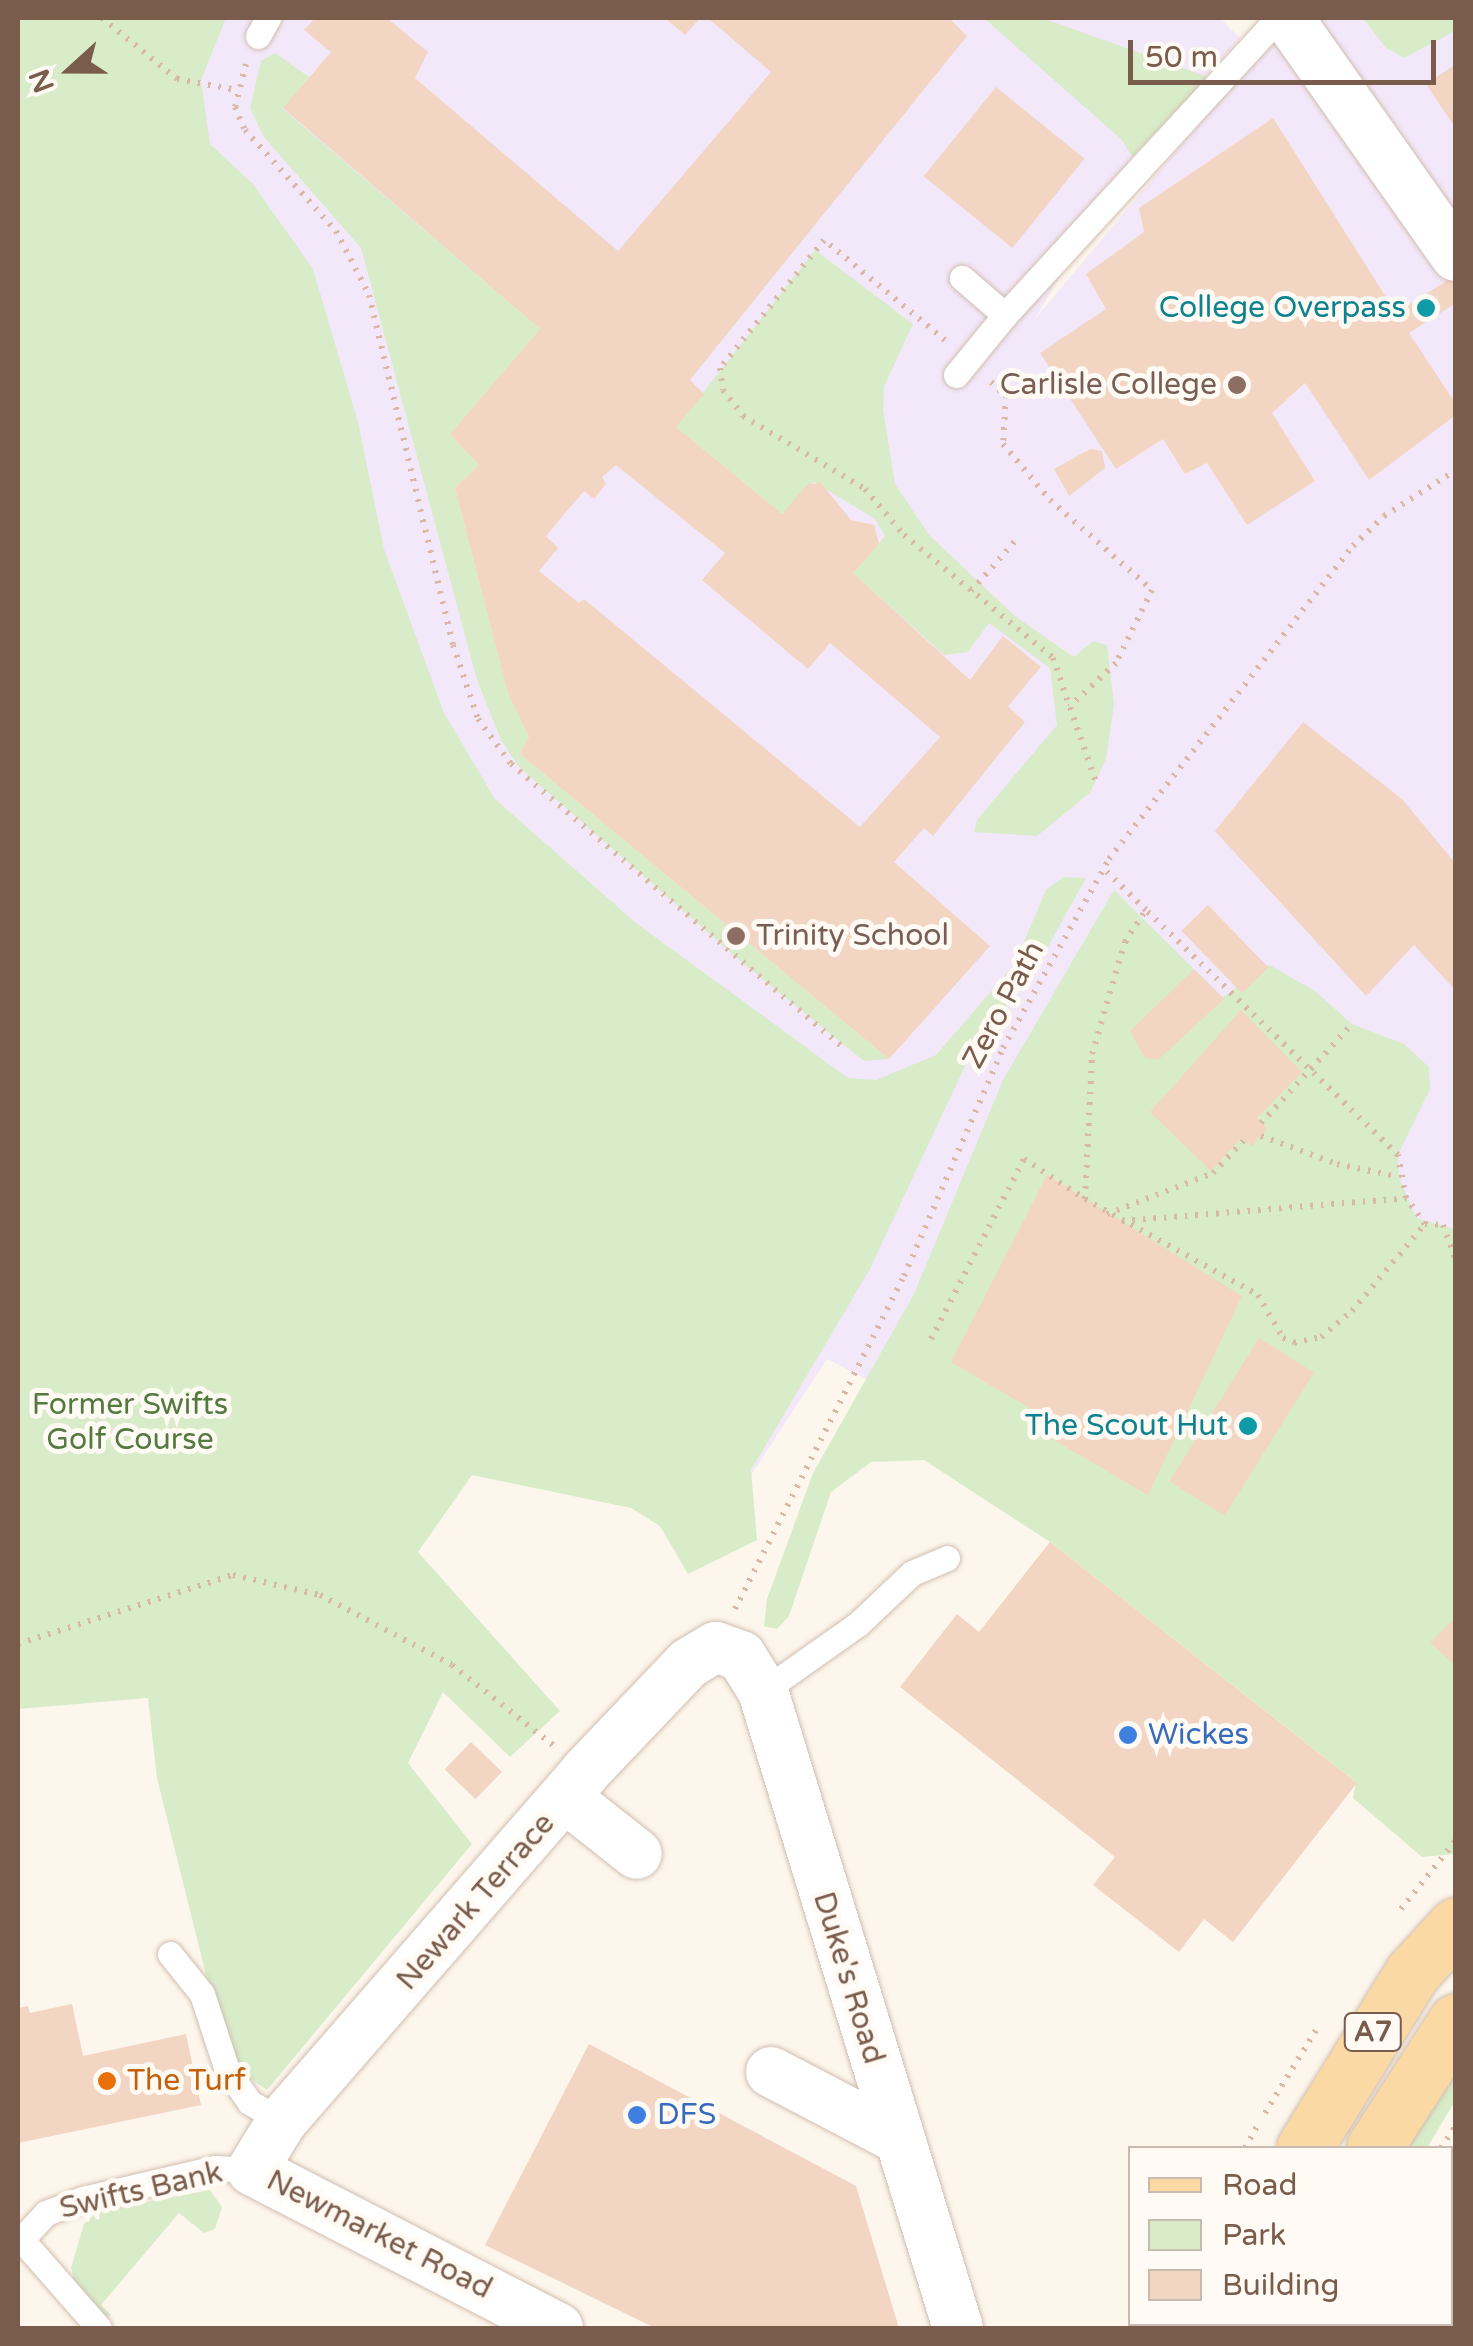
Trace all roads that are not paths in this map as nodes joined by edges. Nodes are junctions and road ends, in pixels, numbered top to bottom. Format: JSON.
{"nodes":[{"id":1,"x":1278,"y":18,"type":"edge"},
{"id":2,"x":1288,"y":18,"type":"edge"},
{"id":3,"x":1456,"y":256,"type":"edge"},
{"id":4,"x":962,"y":278,"type":"dead end"},
{"id":5,"x":1005,"y":315,"type":"junction"},
{"id":6,"x":963,"y":368,"type":"road end"},
{"id":7,"x":947,"y":1558,"type":"dead end"},
{"id":8,"x":716,"y":1647,"type":"joint"},
{"id":9,"x":763,"y":1691,"type":"junction"},
{"id":10,"x":576,"y":1785,"type":"junction"},
{"id":11,"x":637,"y":1854,"type":"dead end"},
{"id":12,"x":1456,"y":1924,"type":"edge"},
{"id":13,"x":170,"y":1954,"type":"dead end"},
{"id":14,"x":1456,"y":2021,"type":"edge"},
{"id":15,"x":771,"y":2072,"type":"dead end"},
{"id":16,"x":282,"y":2121,"type":"junction"},
{"id":17,"x":897,"y":2138,"type":"junction"},
{"id":18,"x":1305,"y":2146,"type":"edge"},
{"id":19,"x":1375,"y":2146,"type":"edge"},
{"id":20,"x":252,"y":2170,"type":"junction"},
{"id":21,"x":19,"y":2241,"type":"edge"},
{"id":22,"x":99,"y":2328,"type":"edge"},
{"id":23,"x":558,"y":2328,"type":"edge"},
{"id":24,"x":958,"y":2328,"type":"edge"}],
"edges":[{"from":1,"to":5,"type":"lane"},
{"from":2,"to":3,"type":"street"},
{"from":4,"to":5,"type":"lane"},
{"from":5,"to":6,"type":"lane"},
{"from":7,"to":9,"type":"lane"},
{"from":8,"to":9,"type":"street","name":"Duke's Road"},
{"from":8,"to":10,"type":"street","name":"Newark Terrace"},
{"from":9,"to":17,"type":"street","name":"Duke's Road"},
{"from":10,"to":11,"type":"street"},
{"from":10,"to":16,"type":"street","name":"Newark Terrace"},
{"from":12,"to":18,"type":"main road","number":"A7"},
{"from":13,"to":16,"type":"lane"},
{"from":14,"to":19,"type":"main road","number":"A7"},
{"from":15,"to":17,"type":"street"},
{"from":16,"to":20,"type":"street","name":"Newark Terrace"},
{"from":17,"to":24,"type":"street","name":"Duke's Road"},
{"from":20,"to":21,"type":"lane","name":"Swifts Bank"},
{"from":20,"to":23,"type":"street","name":"Newmarket Road"},
{"from":21,"to":22,"type":"lane","name":"Swifts Bank"}]}
